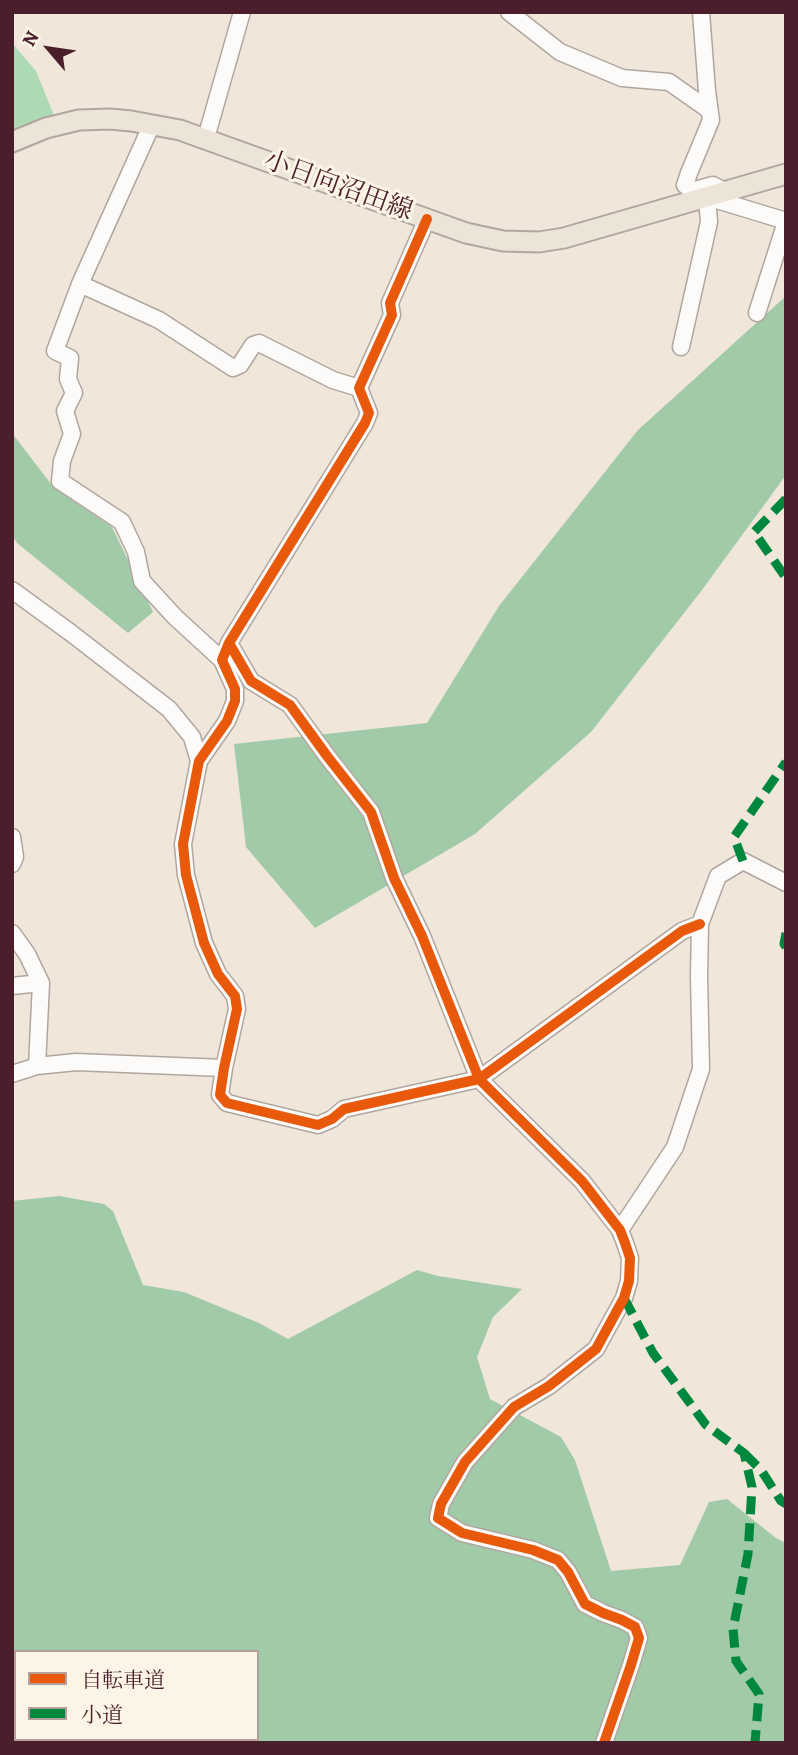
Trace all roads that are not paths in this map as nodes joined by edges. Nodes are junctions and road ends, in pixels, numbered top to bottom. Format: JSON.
{"nodes":[{"id":1,"x":242,"y":12,"type":"edge"},
{"id":2,"x":509,"y":12,"type":"edge"},
{"id":3,"x":701,"y":12,"type":"edge"},
{"id":4,"x":709,"y":110,"type":"junction"},
{"id":5,"x":152,"y":124,"type":"junction"},
{"id":6,"x":206,"y":138,"type":"junction"},
{"id":7,"x":12,"y":142,"type":"edge"},
{"id":8,"x":786,"y":174,"type":"edge"},
{"id":9,"x":726,"y":192,"type":"junction"},
{"id":10,"x":707,"y":197,"type":"junction"},
{"id":11,"x":427,"y":219,"type":"junction"},
{"id":12,"x":786,"y":221,"type":"edge"},
{"id":13,"x":80,"y":284,"type":"junction"},
{"id":14,"x":757,"y":313,"type":"dead end"},
{"id":15,"x":681,"y":347,"type":"dead end"},
{"id":16,"x":359,"y":388,"type":"junction"},
{"id":17,"x":12,"y":590,"type":"edge"},
{"id":18,"x":229,"y":643,"type":"junction"},
{"id":19,"x":222,"y":660,"type":"junction"},
{"id":20,"x":199,"y":761,"type":"junction"},
{"id":21,"x":12,"y":837,"type":"edge"},
{"id":22,"x":12,"y":864,"type":"edge"},
{"id":23,"x":786,"y":883,"type":"edge"},
{"id":24,"x":701,"y":924,"type":"junction"},
{"id":25,"x":12,"y":933,"type":"edge"},
{"id":26,"x":41,"y":983,"type":"junction"},
{"id":27,"x":12,"y":986,"type":"edge"},
{"id":28,"x":37,"y":1066,"type":"junction"},
{"id":29,"x":224,"y":1068,"type":"junction"},
{"id":30,"x":12,"y":1073,"type":"edge"},
{"id":31,"x":479,"y":1079,"type":"junction"},
{"id":32,"x":620,"y":1230,"type":"junction"},
{"id":33,"x":604,"y":1743,"type":"edge"}],
"edges":[{"from":1,"to":6,"type":"street"},
{"from":2,"to":4,"type":"street"},
{"from":3,"to":4,"type":"street"},
{"from":4,"to":9,"type":"street"},
{"from":5,"to":6,"type":"main road","name":"小日向沼田線"},
{"from":5,"to":7,"type":"main road","name":"小日向沼田線"},
{"from":5,"to":13,"type":"street"},
{"from":6,"to":11,"type":"main road","name":"小日向沼田線"},
{"from":8,"to":9,"type":"main road","name":"小日向沼田線"},
{"from":9,"to":10,"type":"main road","name":"小日向沼田線"},
{"from":10,"to":11,"type":"main road","name":"小日向沼田線"},
{"from":10,"to":12,"type":"street"},
{"from":10,"to":15,"type":"street"},
{"from":11,"to":16,"type":"street"},
{"from":12,"to":14,"type":"street"},
{"from":13,"to":16,"type":"street"},
{"from":13,"to":19,"type":"street"},
{"from":16,"to":18,"type":"street"},
{"from":17,"to":20,"type":"street"},
{"from":18,"to":19,"type":"street"},
{"from":18,"to":31,"type":"street"},
{"from":19,"to":20,"type":"street"},
{"from":20,"to":29,"type":"street"},
{"from":21,"to":22,"type":"street"},
{"from":23,"to":24,"type":"street"},
{"from":24,"to":31,"type":"street"},
{"from":24,"to":32,"type":"street"},
{"from":25,"to":26,"type":"street"},
{"from":26,"to":27,"type":"street"},
{"from":26,"to":28,"type":"street"},
{"from":28,"to":29,"type":"street"},
{"from":28,"to":30,"type":"street"},
{"from":29,"to":31,"type":"street"},
{"from":31,"to":32,"type":"street"},
{"from":32,"to":33,"type":"street"}]}
